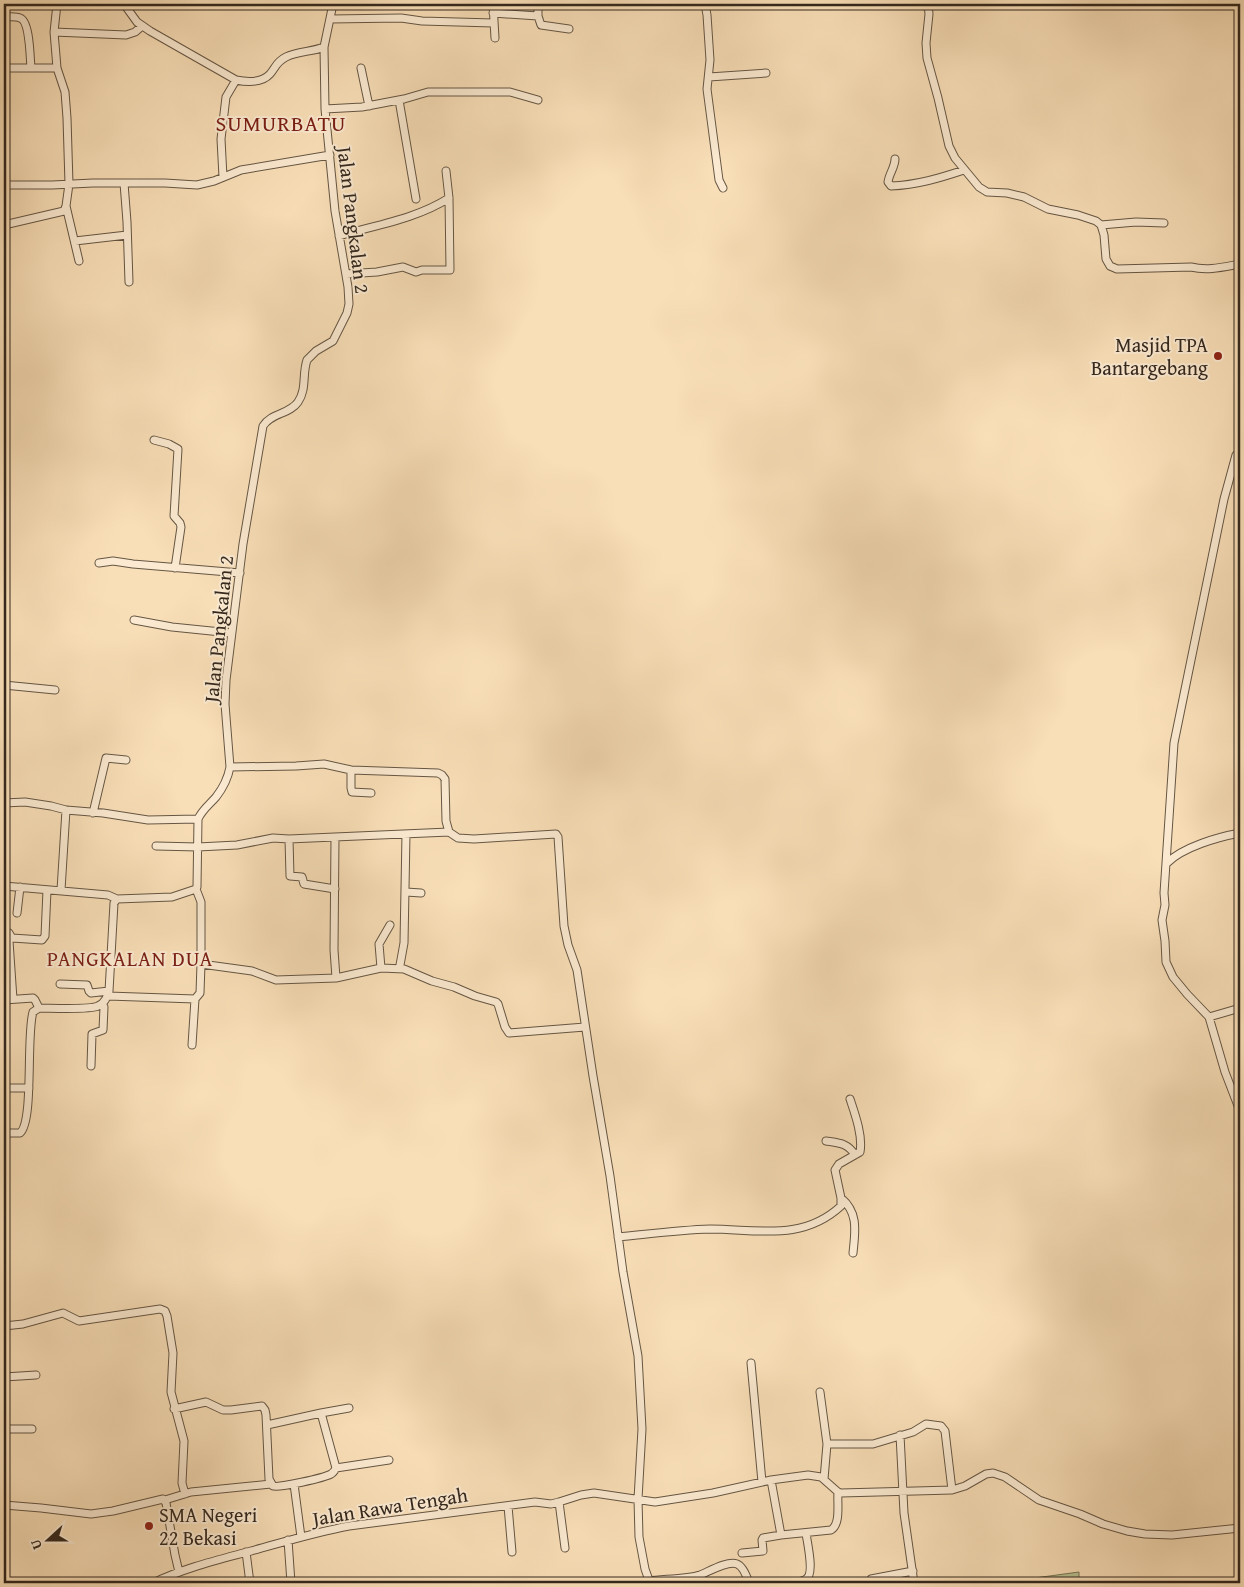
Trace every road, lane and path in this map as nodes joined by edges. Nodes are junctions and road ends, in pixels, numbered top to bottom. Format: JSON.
{"nodes":[{"id":1,"x":57,"y":4,"type":"edge"},
{"id":2,"x":124,"y":4,"type":"edge"},
{"id":3,"x":333,"y":4,"type":"edge"},
{"id":4,"x":493,"y":4,"type":"edge"},
{"id":5,"x":538,"y":4,"type":"edge"},
{"id":6,"x":705,"y":4,"type":"edge"},
{"id":7,"x":928,"y":4,"type":"edge"},
{"id":8,"x":493,"y":13,"type":"junction"},
{"id":9,"x":538,"y":16,"type":"junction"},
{"id":10,"x":4,"y":17,"type":"edge"},
{"id":11,"x":330,"y":20,"type":"junction"},
{"id":12,"x":493,"y":23,"type":"junction"},
{"id":13,"x":142,"y":26,"type":"junction"},
{"id":14,"x":569,"y":29,"type":"dead end"},
{"id":15,"x":54,"y":32,"type":"junction"},
{"id":16,"x":495,"y":38,"type":"dead end"},
{"id":17,"x":324,"y":47,"type":"junction"},
{"id":18,"x":4,"y":68,"type":"edge"},
{"id":19,"x":31,"y":68,"type":"junction"},
{"id":20,"x":57,"y":68,"type":"junction"},
{"id":21,"x":361,"y":68,"type":"dead end"},
{"id":22,"x":766,"y":73,"type":"dead end"},
{"id":23,"x":709,"y":76,"type":"junction"},
{"id":24,"x":236,"y":80,"type":"junction"},
{"id":25,"x":399,"y":100,"type":"junction"},
{"id":26,"x":538,"y":100,"type":"dead end"},
{"id":27,"x":369,"y":106,"type":"junction"},
{"id":28,"x":325,"y":109,"type":"junction"},
{"id":29,"x":330,"y":155,"type":"junction"},
{"id":30,"x":895,"y":159,"type":"dead end"},
{"id":31,"x":964,"y":170,"type":"junction"},
{"id":32,"x":446,"y":171,"type":"dead end"},
{"id":33,"x":223,"y":177,"type":"junction"},
{"id":34,"x":124,"y":183,"type":"junction"},
{"id":35,"x":69,"y":184,"type":"junction"},
{"id":36,"x":4,"y":185,"type":"edge"},
{"id":37,"x":723,"y":188,"type":"dead end"},
{"id":38,"x":449,"y":198,"type":"junction"},
{"id":39,"x":416,"y":199,"type":"dead end"},
{"id":40,"x":66,"y":206,"type":"junction"},
{"id":41,"x":1164,"y":223,"type":"dead end"},
{"id":42,"x":4,"y":225,"type":"edge"},
{"id":43,"x":1101,"y":225,"type":"junction"},
{"id":44,"x":127,"y":235,"type":"junction"},
{"id":45,"x":339,"y":236,"type":"junction"},
{"id":46,"x":75,"y":240,"type":"junction"},
{"id":47,"x":79,"y":260,"type":"dead end"},
{"id":48,"x":1240,"y":264,"type":"edge"},
{"id":49,"x":346,"y":274,"type":"junction"},
{"id":50,"x":129,"y":282,"type":"dead end"},
{"id":51,"x":154,"y":440,"type":"dead end"},
{"id":52,"x":1240,"y":452,"type":"edge"},
{"id":53,"x":100,"y":563,"type":"dead end"},
{"id":54,"x":175,"y":568,"type":"junction"},
{"id":55,"x":240,"y":573,"type":"junction"},
{"id":56,"x":134,"y":620,"type":"dead end"},
{"id":57,"x":231,"y":633,"type":"junction"},
{"id":58,"x":4,"y":685,"type":"edge"},
{"id":59,"x":55,"y":690,"type":"dead end"},
{"id":60,"x":126,"y":760,"type":"dead end"},
{"id":61,"x":230,"y":767,"type":"junction"},
{"id":62,"x":351,"y":770,"type":"junction"},
{"id":63,"x":371,"y":793,"type":"dead end"},
{"id":64,"x":4,"y":803,"type":"edge"},
{"id":65,"x":66,"y":810,"type":"junction"},
{"id":66,"x":93,"y":813,"type":"junction"},
{"id":67,"x":198,"y":819,"type":"junction"},
{"id":68,"x":448,"y":832,"type":"junction"},
{"id":69,"x":406,"y":834,"type":"junction"},
{"id":70,"x":1234,"y":834,"type":"edge"},
{"id":71,"x":335,"y":837,"type":"junction"},
{"id":72,"x":289,"y":839,"type":"junction"},
{"id":73,"x":156,"y":846,"type":"dead end"},
{"id":74,"x":198,"y":847,"type":"junction"},
{"id":75,"x":1167,"y":863,"type":"junction"},
{"id":76,"x":4,"y":886,"type":"edge"},
{"id":77,"x":20,"y":887,"type":"junction"},
{"id":78,"x":196,"y":889,"type":"junction"},
{"id":79,"x":335,"y":889,"type":"junction"},
{"id":80,"x":47,"y":890,"type":"junction"},
{"id":81,"x":61,"y":890,"type":"junction"},
{"id":82,"x":406,"y":892,"type":"junction"},
{"id":83,"x":420,"y":893,"type":"dead end"},
{"id":84,"x":117,"y":899,"type":"junction"},
{"id":85,"x":16,"y":914,"type":"dead end"},
{"id":86,"x":390,"y":925,"type":"dead end"},
{"id":87,"x":4,"y":932,"type":"edge"},
{"id":88,"x":4,"y":937,"type":"edge"},
{"id":89,"x":201,"y":964,"type":"junction"},
{"id":90,"x":400,"y":965,"type":"dead end"},
{"id":91,"x":381,"y":968,"type":"junction"},
{"id":92,"x":7,"y":972,"type":"edge"},
{"id":93,"x":336,"y":978,"type":"junction"},
{"id":94,"x":60,"y":984,"type":"dead end"},
{"id":95,"x":109,"y":994,"type":"junction"},
{"id":96,"x":13,"y":999,"type":"junction"},
{"id":97,"x":195,"y":999,"type":"junction"},
{"id":98,"x":4,"y":1000,"type":"edge"},
{"id":99,"x":102,"y":1004,"type":"junction"},
{"id":100,"x":39,"y":1008,"type":"junction"},
{"id":101,"x":1240,"y":1008,"type":"edge"},
{"id":102,"x":1209,"y":1017,"type":"junction"},
{"id":103,"x":585,"y":1028,"type":"junction"},
{"id":104,"x":192,"y":1046,"type":"dead end"},
{"id":105,"x":91,"y":1066,"type":"dead end"},
{"id":106,"x":4,"y":1088,"type":"edge"},
{"id":107,"x":29,"y":1088,"type":"junction"},
{"id":108,"x":851,"y":1103,"type":"dead end"},
{"id":109,"x":1240,"y":1111,"type":"edge"},
{"id":110,"x":4,"y":1133,"type":"edge"},
{"id":111,"x":826,"y":1141,"type":"dead end"},
{"id":112,"x":856,"y":1155,"type":"junction"},
{"id":113,"x":841,"y":1198,"type":"junction"},
{"id":114,"x":618,"y":1237,"type":"junction"},
{"id":115,"x":853,"y":1253,"type":"dead end"},
{"id":116,"x":4,"y":1262,"type":"edge"},
{"id":117,"x":4,"y":1275,"type":"edge"},
{"id":118,"x":4,"y":1326,"type":"edge"},
{"id":119,"x":751,"y":1363,"type":"dead end"},
{"id":120,"x":36,"y":1375,"type":"dead end"},
{"id":121,"x":4,"y":1377,"type":"edge"},
{"id":122,"x":820,"y":1392,"type":"dead end"},
{"id":123,"x":349,"y":1408,"type":"dead end"},
{"id":124,"x":174,"y":1409,"type":"junction"},
{"id":125,"x":321,"y":1413,"type":"junction"},
{"id":126,"x":267,"y":1425,"type":"junction"},
{"id":127,"x":4,"y":1427,"type":"edge"},
{"id":128,"x":32,"y":1429,"type":"dead end"},
{"id":129,"x":900,"y":1435,"type":"junction"},
{"id":130,"x":827,"y":1444,"type":"junction"},
{"id":131,"x":389,"y":1460,"type":"dead end"},
{"id":132,"x":336,"y":1468,"type":"junction"},
{"id":133,"x":824,"y":1479,"type":"junction"},
{"id":134,"x":771,"y":1480,"type":"junction"},
{"id":135,"x":762,"y":1482,"type":"junction"},
{"id":136,"x":271,"y":1484,"type":"junction"},
{"id":137,"x":294,"y":1484,"type":"junction"},
{"id":138,"x":952,"y":1490,"type":"junction"},
{"id":139,"x":838,"y":1492,"type":"junction"},
{"id":140,"x":903,"y":1492,"type":"junction"},
{"id":141,"x":185,"y":1494,"type":"junction"},
{"id":142,"x":638,"y":1499,"type":"junction"},
{"id":143,"x":165,"y":1500,"type":"junction"},
{"id":144,"x":559,"y":1502,"type":"junction"},
{"id":145,"x":4,"y":1505,"type":"edge"},
{"id":146,"x":508,"y":1506,"type":"junction"},
{"id":147,"x":1240,"y":1528,"type":"edge"},
{"id":148,"x":806,"y":1533,"type":"junction"},
{"id":149,"x":782,"y":1535,"type":"junction"},
{"id":150,"x":301,"y":1537,"type":"junction"},
{"id":151,"x":288,"y":1540,"type":"junction"},
{"id":152,"x":565,"y":1548,"type":"dead end"},
{"id":153,"x":246,"y":1552,"type":"junction"},
{"id":154,"x":512,"y":1552,"type":"dead end"},
{"id":155,"x":742,"y":1553,"type":"dead end"},
{"id":156,"x":913,"y":1571,"type":"junction"},
{"id":157,"x":179,"y":1572,"type":"junction"},
{"id":158,"x":649,"y":1582,"type":"edge"},
{"id":159,"x":153,"y":1583,"type":"edge"},
{"id":160,"x":250,"y":1583,"type":"edge"},
{"id":161,"x":291,"y":1583,"type":"edge"},
{"id":162,"x":749,"y":1583,"type":"edge"},
{"id":163,"x":791,"y":1583,"type":"edge"},
{"id":164,"x":869,"y":1583,"type":"edge"},
{"id":165,"x":914,"y":1583,"type":"edge"}],
"edges":[{"from":1,"to":15,"type":"street"},
{"from":2,"to":13,"type":"street"},
{"from":3,"to":11,"type":"street","name":"Jalan Pangkalan 2"},
{"from":4,"to":8,"type":"street"},
{"from":5,"to":9,"type":"street"},
{"from":6,"to":23,"type":"street"},
{"from":7,"to":31,"type":"street"},
{"from":8,"to":9,"type":"street"},
{"from":8,"to":12,"type":"street"},
{"from":9,"to":14,"type":"street"},
{"from":10,"to":19,"type":"street"},
{"from":11,"to":12,"type":"street"},
{"from":11,"to":17,"type":"street","name":"Jalan Pangkalan 2"},
{"from":12,"to":16,"type":"street"},
{"from":13,"to":15,"type":"street"},
{"from":13,"to":24,"type":"street"},
{"from":15,"to":20,"type":"street"},
{"from":17,"to":24,"type":"street"},
{"from":17,"to":28,"type":"street","name":"Jalan Pangkalan 2"},
{"from":18,"to":19,"type":"street"},
{"from":19,"to":20,"type":"street"},
{"from":20,"to":35,"type":"street"},
{"from":21,"to":27,"type":"street"},
{"from":22,"to":23,"type":"street"},
{"from":23,"to":37,"type":"street"},
{"from":24,"to":33,"type":"street"},
{"from":25,"to":26,"type":"street"},
{"from":25,"to":27,"type":"street"},
{"from":25,"to":39,"type":"street"},
{"from":27,"to":28,"type":"street"},
{"from":28,"to":29,"type":"street","name":"Jalan Pangkalan 2"},
{"from":29,"to":33,"type":"street"},
{"from":29,"to":45,"type":"street","name":"Jalan Pangkalan 2"},
{"from":30,"to":31,"type":"street"},
{"from":31,"to":43,"type":"street"},
{"from":32,"to":38,"type":"street"},
{"from":33,"to":34,"type":"street"},
{"from":34,"to":35,"type":"street"},
{"from":34,"to":44,"type":"street"},
{"from":35,"to":36,"type":"street"},
{"from":35,"to":40,"type":"street"},
{"from":38,"to":45,"type":"street"},
{"from":38,"to":49,"type":"street"},
{"from":40,"to":42,"type":"street"},
{"from":40,"to":46,"type":"street"},
{"from":41,"to":43,"type":"street"},
{"from":43,"to":48,"type":"street"},
{"from":44,"to":46,"type":"street"},
{"from":44,"to":50,"type":"street"},
{"from":45,"to":49,"type":"street","name":"Jalan Pangkalan 2"},
{"from":46,"to":47,"type":"street"},
{"from":49,"to":55,"type":"street","name":"Jalan Pangkalan 2"},
{"from":51,"to":54,"type":"street"},
{"from":52,"to":75,"type":"street"},
{"from":53,"to":54,"type":"street"},
{"from":54,"to":55,"type":"street"},
{"from":55,"to":57,"type":"street","name":"Jalan Pangkalan 2"},
{"from":56,"to":57,"type":"street"},
{"from":57,"to":61,"type":"street","name":"Jalan Pangkalan 2"},
{"from":58,"to":59,"type":"street"},
{"from":60,"to":66,"type":"street"},
{"from":61,"to":62,"type":"street"},
{"from":61,"to":67,"type":"street","name":"Jalan Pangkalan 2"},
{"from":62,"to":63,"type":"street"},
{"from":62,"to":68,"type":"street"},
{"from":64,"to":65,"type":"street"},
{"from":65,"to":66,"type":"street"},
{"from":65,"to":81,"type":"street"},
{"from":66,"to":67,"type":"street"},
{"from":67,"to":74,"type":"street"},
{"from":68,"to":69,"type":"street"},
{"from":68,"to":103,"type":"street"},
{"from":69,"to":71,"type":"street"},
{"from":69,"to":82,"type":"street"},
{"from":70,"to":75,"type":"street"},
{"from":71,"to":72,"type":"street"},
{"from":71,"to":79,"type":"street"},
{"from":72,"to":74,"type":"street"},
{"from":72,"to":79,"type":"street"},
{"from":73,"to":74,"type":"street"},
{"from":74,"to":78,"type":"street"},
{"from":75,"to":102,"type":"street"},
{"from":76,"to":77,"type":"street"},
{"from":77,"to":80,"type":"street"},
{"from":77,"to":85,"type":"street"},
{"from":78,"to":84,"type":"street"},
{"from":78,"to":89,"type":"street"},
{"from":79,"to":93,"type":"street"},
{"from":80,"to":81,"type":"street"},
{"from":80,"to":87,"type":"street"},
{"from":81,"to":84,"type":"street"},
{"from":82,"to":83,"type":"street"},
{"from":82,"to":90,"type":"street"},
{"from":84,"to":95,"type":"street"},
{"from":86,"to":91,"type":"street"},
{"from":88,"to":92,"type":"street"},
{"from":89,"to":93,"type":"street"},
{"from":89,"to":97,"type":"street"},
{"from":91,"to":93,"type":"street"},
{"from":91,"to":103,"type":"street"},
{"from":92,"to":96,"type":"street"},
{"from":94,"to":95,"type":"street"},
{"from":95,"to":97,"type":"street"},
{"from":95,"to":99,"type":"street"},
{"from":96,"to":98,"type":"street"},
{"from":96,"to":100,"type":"street"},
{"from":97,"to":104,"type":"street"},
{"from":99,"to":100,"type":"street"},
{"from":99,"to":105,"type":"street"},
{"from":100,"to":107,"type":"street"},
{"from":101,"to":102,"type":"street"},
{"from":102,"to":109,"type":"street"},
{"from":103,"to":114,"type":"street"},
{"from":106,"to":107,"type":"street"},
{"from":107,"to":110,"type":"street"},
{"from":108,"to":112,"type":"street"},
{"from":111,"to":112,"type":"street"},
{"from":112,"to":113,"type":"street"},
{"from":113,"to":114,"type":"street"},
{"from":113,"to":115,"type":"street"},
{"from":114,"to":142,"type":"street"},
{"from":116,"to":117,"type":"street"},
{"from":118,"to":124,"type":"street"},
{"from":119,"to":135,"type":"street"},
{"from":120,"to":121,"type":"street"},
{"from":122,"to":130,"type":"street"},
{"from":123,"to":125,"type":"street"},
{"from":124,"to":126,"type":"street"},
{"from":124,"to":141,"type":"street"},
{"from":125,"to":126,"type":"street"},
{"from":125,"to":132,"type":"street"},
{"from":126,"to":136,"type":"street"},
{"from":127,"to":128,"type":"street"},
{"from":129,"to":130,"type":"street"},
{"from":129,"to":138,"type":"street"},
{"from":129,"to":140,"type":"street"},
{"from":130,"to":133,"type":"street"},
{"from":131,"to":132,"type":"street"},
{"from":132,"to":137,"type":"street"},
{"from":133,"to":134,"type":"street","name":"Jalan Rawa Tengah"},
{"from":133,"to":139,"type":"street"},
{"from":134,"to":135,"type":"street","name":"Jalan Rawa Tengah"},
{"from":134,"to":149,"type":"street"},
{"from":135,"to":142,"type":"street","name":"Jalan Rawa Tengah"},
{"from":136,"to":137,"type":"street"},
{"from":136,"to":141,"type":"street"},
{"from":137,"to":150,"type":"street"},
{"from":138,"to":140,"type":"street"},
{"from":138,"to":147,"type":"street"},
{"from":139,"to":140,"type":"street"},
{"from":139,"to":148,"type":"street"},
{"from":140,"to":156,"type":"street"},
{"from":141,"to":143,"type":"street"},
{"from":142,"to":144,"type":"street","name":"Jalan Rawa Tengah"},
{"from":142,"to":158,"type":"street"},
{"from":143,"to":145,"type":"street"},
{"from":143,"to":157,"type":"street"},
{"from":144,"to":146,"type":"street","name":"Jalan Rawa Tengah"},
{"from":144,"to":152,"type":"street"},
{"from":146,"to":150,"type":"street","name":"Jalan Rawa Tengah"},
{"from":146,"to":154,"type":"street"},
{"from":148,"to":149,"type":"street"},
{"from":148,"to":163,"type":"street"},
{"from":149,"to":155,"type":"street"},
{"from":150,"to":151,"type":"street","name":"Jalan Rawa Tengah"},
{"from":151,"to":153,"type":"street","name":"Jalan Rawa Tengah"},
{"from":151,"to":161,"type":"street"},
{"from":153,"to":157,"type":"street","name":"Jalan Rawa Tengah"},
{"from":153,"to":160,"type":"street"},
{"from":156,"to":164,"type":"street"},
{"from":156,"to":165,"type":"street"},
{"from":157,"to":159,"type":"street","name":"Jalan Rawa Tengah"},
{"from":158,"to":162,"type":"street"}]}
